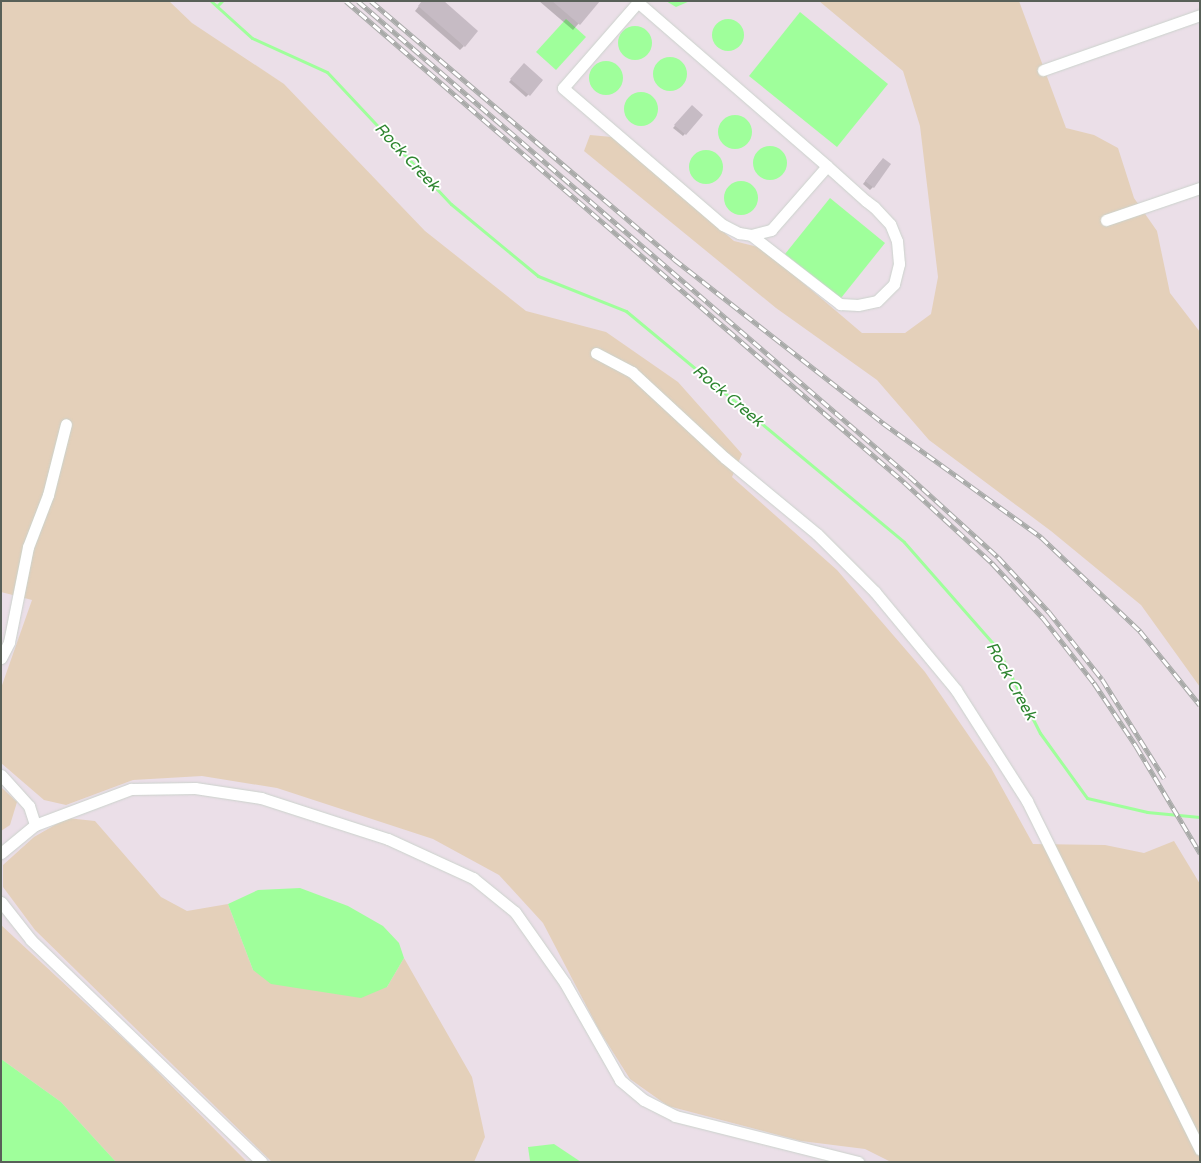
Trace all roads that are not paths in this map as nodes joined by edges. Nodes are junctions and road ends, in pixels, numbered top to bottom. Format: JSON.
{"nodes":[{"id":1,"x":1200,"y":16,"type":"edge"},
{"id":2,"x":1043,"y":70,"type":"dead end"},
{"id":3,"x":827,"y":166,"type":"junction"},
{"id":4,"x":1200,"y":188,"type":"edge"},
{"id":5,"x":1106,"y":220,"type":"dead end"},
{"id":6,"x":751,"y":235,"type":"junction"},
{"id":7,"x":596,"y":353,"type":"dead end"},
{"id":8,"x":66,"y":424,"type":"dead end"},
{"id":9,"x":1,"y":658,"type":"edge"},
{"id":10,"x":1,"y":775,"type":"edge"},
{"id":11,"x":35,"y":826,"type":"junction"},
{"id":12,"x":1,"y":853,"type":"edge"},
{"id":13,"x":1,"y":902,"type":"edge"},
{"id":14,"x":1200,"y":1149,"type":"edge"},
{"id":15,"x":262,"y":1162,"type":"edge"},
{"id":16,"x":858,"y":1162,"type":"edge"}],
"edges":[{"from":1,"to":2,"type":"street"},
{"from":3,"to":6,"type":"street"},
{"from":3,"to":6,"type":"street"},
{"from":3,"to":6,"type":"street"},
{"from":4,"to":5,"type":"street"},
{"from":7,"to":14,"type":"street"},
{"from":8,"to":9,"type":"street"},
{"from":10,"to":11,"type":"street"},
{"from":11,"to":12,"type":"street"},
{"from":11,"to":16,"type":"street"},
{"from":13,"to":15,"type":"street"}]}
